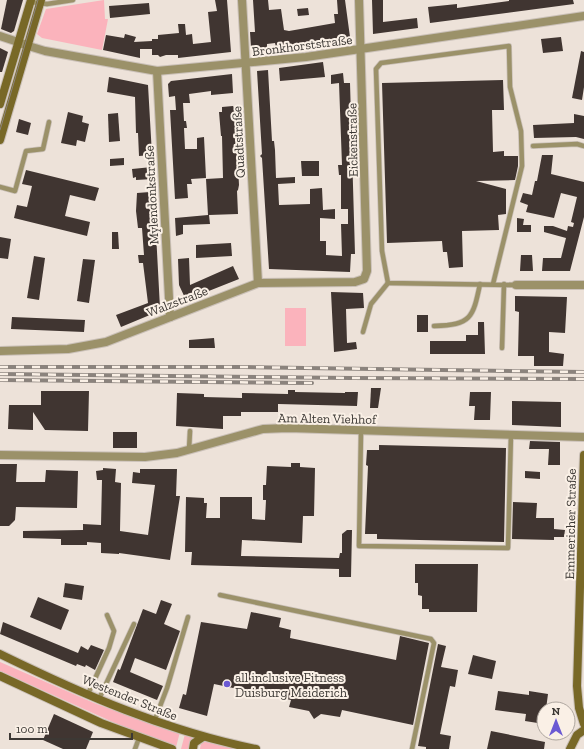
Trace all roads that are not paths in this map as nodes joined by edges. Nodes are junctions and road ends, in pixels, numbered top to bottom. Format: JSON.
{"nodes":[{"id":1,"x":74,"y":0,"type":"edge"},
{"id":2,"x":242,"y":0,"type":"edge"},
{"id":3,"x":359,"y":0,"type":"edge"},
{"id":4,"x":31,"y":1,"type":"edge"},
{"id":5,"x":41,"y":2,"type":"edge"},
{"id":6,"x":584,"y":16,"type":"edge"},
{"id":7,"x":0,"y":36,"type":"edge"},
{"id":8,"x":23,"y":44,"type":"junction"},
{"id":9,"x":361,"y":50,"type":"junction"},
{"id":10,"x":246,"y":64,"type":"junction"},
{"id":11,"x":157,"y":71,"type":"junction"},
{"id":12,"x":0,"y":104,"type":"edge"},
{"id":13,"x":49,"y":122,"type":"dead end"},
{"id":14,"x":0,"y":140,"type":"edge"},
{"id":15,"x":532,"y":146,"type":"dead end"},
{"id":16,"x":584,"y":146,"type":"edge"},
{"id":17,"x":0,"y":187,"type":"edge"},
{"id":18,"x":364,"y":279,"type":"joint"},
{"id":19,"x":258,"y":283,"type":"junction"},
{"id":20,"x":388,"y":283,"type":"junction"},
{"id":21,"x":480,"y":284,"type":"junction"},
{"id":22,"x":493,"y":284,"type":"junction"},
{"id":23,"x":504,"y":284,"type":"junction"},
{"id":24,"x":516,"y":285,"type":"joint"},
{"id":25,"x":584,"y":285,"type":"edge"},
{"id":26,"x":170,"y":317,"type":"junction"},
{"id":27,"x":434,"y":326,"type":"dead end"},
{"id":28,"x":363,"y":332,"type":"dead end"},
{"id":29,"x":502,"y":348,"type":"dead end"},
{"id":30,"x":0,"y":351,"type":"edge"},
{"id":31,"x":190,"y":431,"type":"dead end"},
{"id":32,"x":361,"y":431,"type":"junction"},
{"id":33,"x":511,"y":434,"type":"junction"},
{"id":34,"x":584,"y":437,"type":"edge"},
{"id":35,"x":189,"y":450,"type":"junction"},
{"id":36,"x":584,"y":454,"type":"edge"},
{"id":37,"x":0,"y":455,"type":"edge"},
{"id":38,"x":582,"y":593,"type":"edge"},
{"id":39,"x":220,"y":595,"type":"dead end"},
{"id":40,"x":107,"y":614,"type":"dead end"},
{"id":41,"x":188,"y":617,"type":"dead end"},
{"id":42,"x":134,"y":624,"type":"dead end"},
{"id":43,"x":0,"y":654,"type":"edge"},
{"id":44,"x":0,"y":659,"type":"edge"},
{"id":45,"x":32,"y":670,"type":"junction"},
{"id":46,"x":0,"y":676,"type":"edge"},
{"id":47,"x":88,"y":694,"type":"junction"},
{"id":48,"x":99,"y":699,"type":"junction"},
{"id":49,"x":154,"y":722,"type":"junction"},
{"id":50,"x":584,"y":724,"type":"edge"},
{"id":51,"x":584,"y":730,"type":"edge"},
{"id":52,"x":203,"y":737,"type":"junction"},
{"id":53,"x":139,"y":738,"type":"junction"},
{"id":54,"x":135,"y":749,"type":"edge"},
{"id":55,"x":172,"y":749,"type":"edge"},
{"id":56,"x":193,"y":749,"type":"edge"},
{"id":57,"x":256,"y":749,"type":"edge"},
{"id":58,"x":412,"y":749,"type":"edge"},
{"id":59,"x":570,"y":749,"type":"edge"}],
"edges":[{"from":1,"to":5,"type":"lane"},
{"from":2,"to":10,"type":"street","name":"Quadtstraße"},
{"from":3,"to":9,"type":"street","name":"Eickenstraße"},
{"from":4,"to":5,"type":"lane"},
{"from":4,"to":8,"type":"main road"},
{"from":5,"to":8,"type":"main road"},
{"from":6,"to":9,"type":"street","name":"Bronkhorststraße"},
{"from":7,"to":8,"type":"street","name":"Bronkhorststraße"},
{"from":8,"to":11,"type":"street","name":"Bronkhorststraße"},
{"from":8,"to":12,"type":"main road"},
{"from":8,"to":14,"type":"main road"},
{"from":9,"to":10,"type":"street","name":"Bronkhorststraße"},
{"from":9,"to":18,"type":"street","name":"Eickenstraße"},
{"from":10,"to":11,"type":"street","name":"Bronkhorststraße"},
{"from":10,"to":19,"type":"street","name":"Quadtstraße"},
{"from":11,"to":26,"type":"street","name":"Mylendonkstraße"},
{"from":13,"to":17,"type":"lane"},
{"from":15,"to":16,"type":"lane"},
{"from":18,"to":19,"type":"street","name":"Walzstraße"},
{"from":19,"to":26,"type":"street","name":"Walzstraße"},
{"from":20,"to":21,"type":"lane"},
{"from":20,"to":22,"type":"lane"},
{"from":20,"to":28,"type":"lane"},
{"from":21,"to":22,"type":"lane"},
{"from":21,"to":27,"type":"lane"},
{"from":22,"to":23,"type":"lane"},
{"from":23,"to":24,"type":"lane"},
{"from":23,"to":29,"type":"lane"},
{"from":24,"to":25,"type":"street"},
{"from":26,"to":30,"type":"street","name":"Walzstraße"},
{"from":31,"to":35,"type":"lane"},
{"from":32,"to":33,"type":"street","name":"Am Alten Viehhof"},
{"from":32,"to":33,"type":"lane"},
{"from":32,"to":35,"type":"street","name":"Am Alten Viehhof"},
{"from":33,"to":34,"type":"street","name":"Am Alten Viehhof"},
{"from":35,"to":37,"type":"street","name":"Am Alten Viehhof"},
{"from":36,"to":38,"type":"main road","name":"Emmericher Straße"},
{"from":38,"to":50,"type":"main road","name":"Emmericher Straße"},
{"from":39,"to":58,"type":"lane"},
{"from":40,"to":47,"type":"lane"},
{"from":41,"to":49,"type":"lane"},
{"from":42,"to":48,"type":"lane"},
{"from":43,"to":45,"type":"main road","name":"Westender Straße"},
{"from":44,"to":45,"type":"street"},
{"from":45,"to":47,"type":"main road","name":"Westender Straße"},
{"from":46,"to":53,"type":"main road"},
{"from":47,"to":48,"type":"main road","name":"Westender Straße"},
{"from":48,"to":49,"type":"main road","name":"Westender Straße"},
{"from":49,"to":52,"type":"main road","name":"Westender Straße"},
{"from":51,"to":59,"type":"main road"},
{"from":52,"to":56,"type":"main road"},
{"from":52,"to":57,"type":"main road","name":"Westender Straße"},
{"from":53,"to":54,"type":"lane"},
{"from":53,"to":55,"type":"main road"}]}
